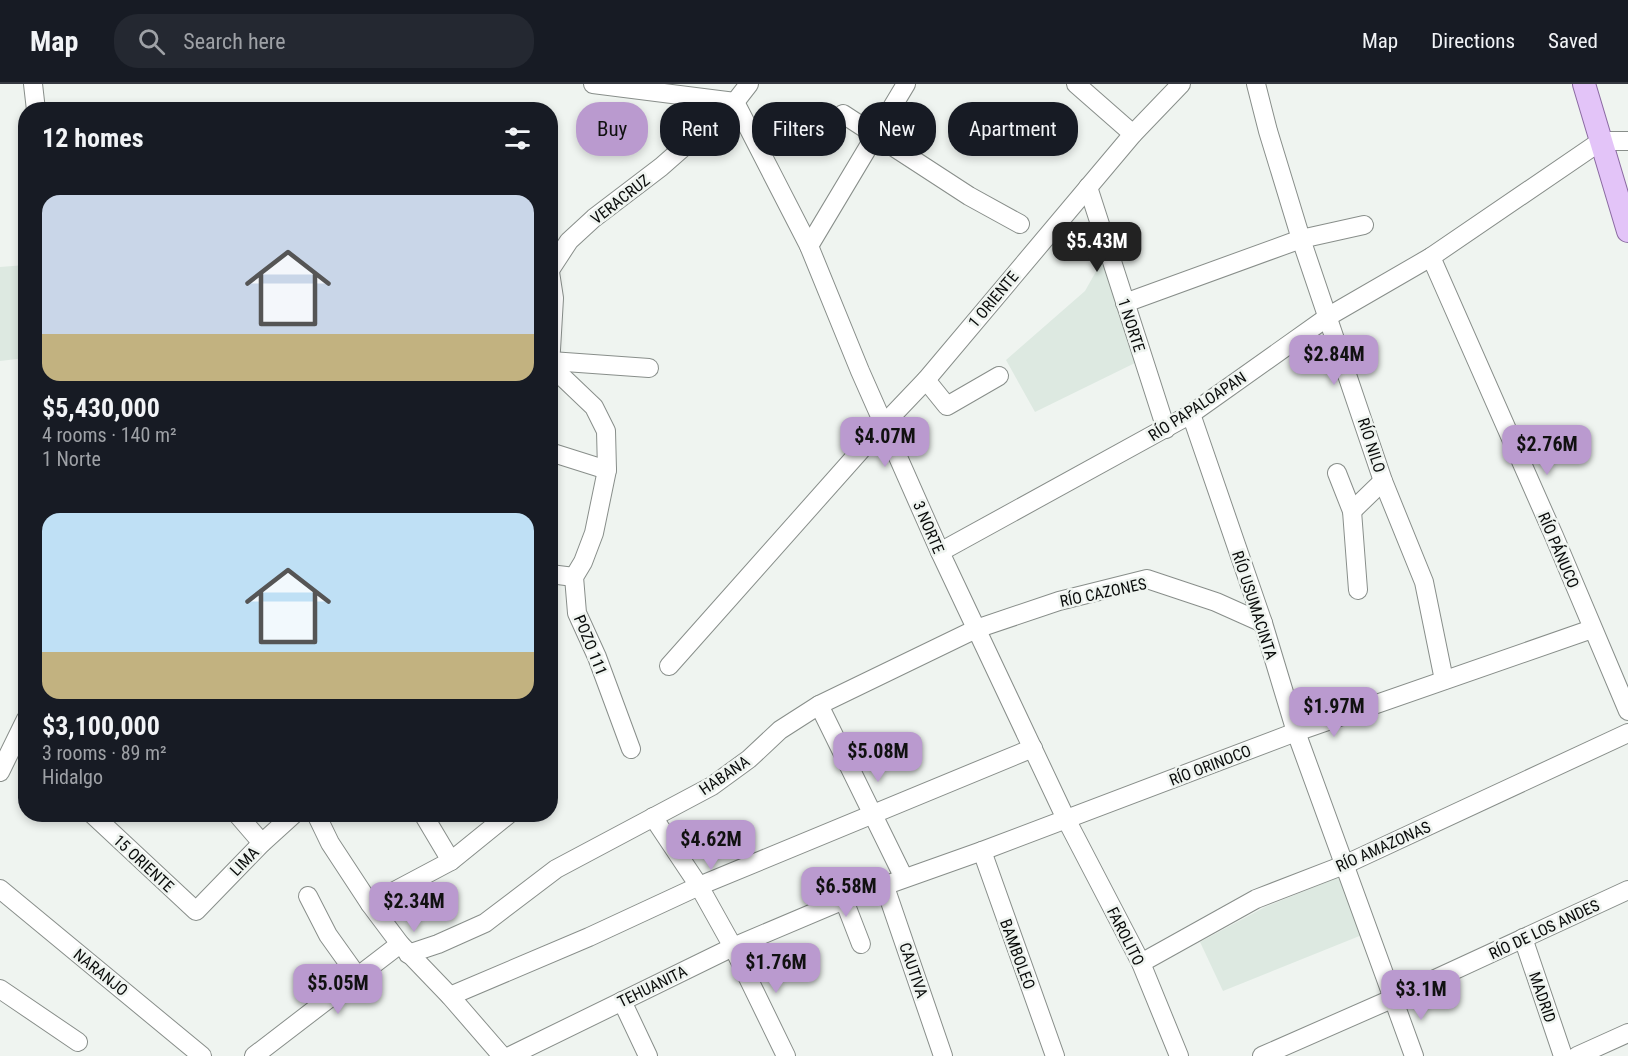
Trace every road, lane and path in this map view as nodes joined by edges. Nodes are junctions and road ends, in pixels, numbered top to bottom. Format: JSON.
{"nodes":[{"id":1,"x":33,"y":84,"type":"edge"},
{"id":2,"x":592,"y":84,"type":"edge"},
{"id":3,"x":748,"y":84,"type":"edge"},
{"id":4,"x":906,"y":84,"type":"edge"},
{"id":5,"x":1076,"y":84,"type":"edge"},
{"id":6,"x":1181,"y":84,"type":"edge"},
{"id":7,"x":1256,"y":84,"type":"edge"},
{"id":8,"x":1584,"y":84,"type":"edge"},
{"id":9,"x":35,"y":102,"type":"edge"},
{"id":10,"x":735,"y":102,"type":"joint"},
{"id":11,"x":896,"y":102,"type":"edge"},
{"id":12,"x":740,"y":112,"type":"edge"},
{"id":13,"x":1133,"y":134,"type":"junction"},
{"id":14,"x":1601,"y":141,"type":"junction"},
{"id":15,"x":1628,"y":141,"type":"edge"},
{"id":16,"x":674,"y":156,"type":"edge"},
{"id":17,"x":864,"y":156,"type":"edge"},
{"id":18,"x":906,"y":156,"type":"edge"},
{"id":19,"x":1088,"y":187,"type":"junction"},
{"id":20,"x":1020,"y":224,"type":"dead end"},
{"id":21,"x":1364,"y":225,"type":"dead end"},
{"id":22,"x":1628,"y":231,"type":"edge"},
{"id":23,"x":1301,"y":238,"type":"junction"},
{"id":24,"x":809,"y":246,"type":"junction"},
{"id":25,"x":1431,"y":257,"type":"junction"},
{"id":26,"x":558,"y":258,"type":"edge"},
{"id":27,"x":1125,"y":303,"type":"junction"},
{"id":28,"x":1329,"y":316,"type":"junction"},
{"id":29,"x":558,"y":362,"type":"edge"},
{"id":30,"x":649,"y":368,"type":"dead end"},
{"id":31,"x":558,"y":373,"type":"edge"},
{"id":32,"x":999,"y":376,"type":"dead end"},
{"id":33,"x":926,"y":380,"type":"junction"},
{"id":34,"x":1191,"y":414,"type":"junction"},
{"id":35,"x":885,"y":423,"type":"junction"},
{"id":36,"x":1166,"y":429,"type":"junction"},
{"id":37,"x":558,"y":455,"type":"edge"},
{"id":38,"x":607,"y":470,"type":"junction"},
{"id":39,"x":1337,"y":473,"type":"dead end"},
{"id":40,"x":1383,"y":481,"type":"junction"},
{"id":41,"x":1352,"y":511,"type":"junction"},
{"id":42,"x":940,"y":552,"type":"junction"},
{"id":43,"x":558,"y":575,"type":"edge"},
{"id":44,"x":574,"y":577,"type":"junction"},
{"id":45,"x":1358,"y":590,"type":"dead end"},
{"id":46,"x":1263,"y":623,"type":"junction"},
{"id":47,"x":976,"y":628,"type":"junction"},
{"id":48,"x":1592,"y":629,"type":"junction"},
{"id":49,"x":669,"y":666,"type":"dead end"},
{"id":50,"x":1444,"y":680,"type":"junction"},
{"id":51,"x":819,"y":705,"type":"junction"},
{"id":52,"x":1628,"y":711,"type":"edge"},
{"id":53,"x":1296,"y":732,"type":"junction"},
{"id":54,"x":1628,"y":733,"type":"edge"},
{"id":55,"x":1033,"y":748,"type":"junction"},
{"id":56,"x":632,"y":749,"type":"dead end"},
{"id":57,"x":18,"y":750,"type":"edge"},
{"id":58,"x":0,"y":772,"type":"edge"},
{"id":59,"x":873,"y":814,"type":"junction"},
{"id":60,"x":653,"y":817,"type":"junction"},
{"id":61,"x":1066,"y":819,"type":"junction"},
{"id":62,"x":101,"y":822,"type":"edge"},
{"id":63,"x":244,"y":822,"type":"edge"},
{"id":64,"x":285,"y":822,"type":"edge"},
{"id":65,"x":320,"y":822,"type":"edge"},
{"id":66,"x":428,"y":822,"type":"edge"},
{"id":67,"x":500,"y":822,"type":"edge"},
{"id":68,"x":262,"y":843,"type":"junction"},
{"id":69,"x":982,"y":851,"type":"junction"},
{"id":70,"x":450,"y":861,"type":"junction"},
{"id":71,"x":1344,"y":865,"type":"junction"},
{"id":72,"x":904,"y":878,"type":"junction"},
{"id":73,"x":884,"y":884,"type":"junction"},
{"id":74,"x":699,"y":886,"type":"junction"},
{"id":75,"x":0,"y":889,"type":"edge"},
{"id":76,"x":1628,"y":890,"type":"edge"},
{"id":77,"x":308,"y":896,"type":"dead end"},
{"id":78,"x":844,"y":900,"type":"junction"},
{"id":79,"x":370,"y":904,"type":"junction"},
{"id":80,"x":196,"y":911,"type":"joint"},
{"id":81,"x":1523,"y":938,"type":"junction"},
{"id":82,"x":861,"y":944,"type":"dead end"},
{"id":83,"x":733,"y":947,"type":"junction"},
{"id":84,"x":404,"y":949,"type":"junction"},
{"id":85,"x":1141,"y":963,"type":"junction"},
{"id":86,"x":358,"y":977,"type":"junction"},
{"id":87,"x":0,"y":989,"type":"edge"},
{"id":88,"x":450,"y":996,"type":"junction"},
{"id":89,"x":1394,"y":998,"type":"junction"},
{"id":90,"x":622,"y":1001,"type":"junction"},
{"id":91,"x":1628,"y":1033,"type":"edge"},
{"id":92,"x":78,"y":1042,"type":"dead end"},
{"id":93,"x":202,"y":1056,"type":"edge"},
{"id":94,"x":254,"y":1056,"type":"edge"},
{"id":95,"x":502,"y":1056,"type":"edge"},
{"id":96,"x":510,"y":1056,"type":"edge"},
{"id":97,"x":648,"y":1056,"type":"edge"},
{"id":98,"x":786,"y":1056,"type":"edge"},
{"id":99,"x":943,"y":1056,"type":"edge"},
{"id":100,"x":1054,"y":1056,"type":"edge"},
{"id":101,"x":1179,"y":1056,"type":"edge"},
{"id":102,"x":1262,"y":1056,"type":"edge"},
{"id":103,"x":1414,"y":1056,"type":"edge"},
{"id":104,"x":1563,"y":1056,"type":"edge"},
{"id":105,"x":1577,"y":1056,"type":"edge"}],
"edges":[{"from":1,"to":9,"type":"street"},
{"from":2,"to":10,"type":"street"},
{"from":3,"to":10,"type":"street","name":"VERACRUZ"},
{"from":4,"to":11,"type":"street"},
{"from":5,"to":13,"type":"street"},
{"from":6,"to":13,"type":"street","name":"1 ORIENTE"},
{"from":7,"to":23,"type":"street","name":"RÍO NILO"},
{"from":8,"to":14,"type":"main road"},
{"from":12,"to":24,"type":"street","name":"3 NORTE"},
{"from":13,"to":19,"type":"street","name":"1 ORIENTE"},
{"from":14,"to":15,"type":"street"},
{"from":14,"to":22,"type":"main road"},
{"from":14,"to":25,"type":"street","name":"RÍO PAPALOAPAN"},
{"from":16,"to":26,"type":"street","name":"VERACRUZ"},
{"from":17,"to":24,"type":"street"},
{"from":18,"to":20,"type":"street"},
{"from":19,"to":27,"type":"street","name":"1 NORTE"},
{"from":19,"to":33,"type":"street","name":"1 ORIENTE"},
{"from":21,"to":23,"type":"street"},
{"from":23,"to":27,"type":"street"},
{"from":23,"to":28,"type":"street","name":"RÍO NILO"},
{"from":24,"to":35,"type":"street","name":"3 NORTE"},
{"from":25,"to":28,"type":"street","name":"RÍO PAPALOAPAN"},
{"from":25,"to":48,"type":"street","name":"RÍO PÁNUCO"},
{"from":27,"to":36,"type":"street","name":"1 NORTE"},
{"from":28,"to":34,"type":"street","name":"RÍO PAPALOAPAN"},
{"from":28,"to":40,"type":"street","name":"RÍO NILO"},
{"from":29,"to":30,"type":"street"},
{"from":31,"to":38,"type":"street"},
{"from":32,"to":33,"type":"street"},
{"from":33,"to":35,"type":"street","name":"1 ORIENTE"},
{"from":34,"to":36,"type":"street","name":"RÍO PAPALOAPAN"},
{"from":34,"to":46,"type":"street","name":"RÍO USUMACINTA"},
{"from":35,"to":42,"type":"street","name":"3 NORTE"},
{"from":35,"to":49,"type":"street","name":"1 ORIENTE"},
{"from":36,"to":42,"type":"street","name":"RÍO PAPALOAPAN"},
{"from":37,"to":38,"type":"street"},
{"from":38,"to":44,"type":"street"},
{"from":39,"to":41,"type":"street"},
{"from":40,"to":41,"type":"street","name":"RÍO NILO"},
{"from":40,"to":50,"type":"street","name":"RÍO NILO"},
{"from":41,"to":45,"type":"street"},
{"from":42,"to":47,"type":"street","name":"3 NORTE"},
{"from":43,"to":44,"type":"street"},
{"from":44,"to":56,"type":"street","name":"POZO 111"},
{"from":46,"to":47,"type":"street","name":"RÍO CAZONES"},
{"from":46,"to":53,"type":"street","name":"RÍO USUMACINTA"},
{"from":47,"to":51,"type":"street","name":"HABANA"},
{"from":47,"to":55,"type":"street","name":"3 NORTE"},
{"from":48,"to":50,"type":"street","name":"RÍO ORINOCO"},
{"from":48,"to":52,"type":"street","name":"RÍO PÁNUCO"},
{"from":50,"to":53,"type":"street","name":"RÍO ORINOCO"},
{"from":51,"to":59,"type":"street"},
{"from":51,"to":60,"type":"street","name":"HABANA"},
{"from":53,"to":61,"type":"street","name":"RÍO ORINOCO"},
{"from":53,"to":71,"type":"street","name":"RÍO USUMACINTA"},
{"from":54,"to":71,"type":"street","name":"RÍO AMAZONAS"},
{"from":55,"to":59,"type":"street"},
{"from":55,"to":61,"type":"street","name":"3 NORTE"},
{"from":57,"to":58,"type":"street"},
{"from":59,"to":72,"type":"street"},
{"from":59,"to":74,"type":"street"},
{"from":60,"to":74,"type":"street"},
{"from":60,"to":84,"type":"street","name":"HABANA"},
{"from":61,"to":69,"type":"street","name":"TEHUANITA"},
{"from":61,"to":85,"type":"street","name":"FAROLITO"},
{"from":62,"to":80,"type":"street","name":"15 ORIENTE"},
{"from":63,"to":68,"type":"street"},
{"from":64,"to":68,"type":"street","name":"LIMA"},
{"from":65,"to":79,"type":"street"},
{"from":66,"to":70,"type":"street"},
{"from":67,"to":70,"type":"street"},
{"from":68,"to":80,"type":"street","name":"LIMA"},
{"from":69,"to":72,"type":"street","name":"TEHUANITA"},
{"from":69,"to":100,"type":"street","name":"BAMBOLEO"},
{"from":70,"to":79,"type":"street"},
{"from":71,"to":85,"type":"street","name":"RÍO AMAZONAS"},
{"from":71,"to":89,"type":"street","name":"RÍO USUMACINTA"},
{"from":72,"to":73,"type":"street","name":"TEHUANITA"},
{"from":73,"to":78,"type":"street","name":"TEHUANITA"},
{"from":73,"to":99,"type":"street","name":"CAUTIVA"},
{"from":74,"to":83,"type":"street"},
{"from":74,"to":88,"type":"street"},
{"from":75,"to":93,"type":"street","name":"NARANJO"},
{"from":76,"to":81,"type":"street","name":"RÍO DE LOS ANDES"},
{"from":77,"to":86,"type":"street"},
{"from":78,"to":82,"type":"street"},
{"from":78,"to":83,"type":"street","name":"TEHUANITA"},
{"from":79,"to":84,"type":"street"},
{"from":81,"to":89,"type":"street","name":"RÍO DE LOS ANDES"},
{"from":81,"to":104,"type":"street","name":"MADRID"},
{"from":83,"to":90,"type":"street","name":"TEHUANITA"},
{"from":83,"to":98,"type":"street"},
{"from":84,"to":86,"type":"street","name":"HABANA"},
{"from":84,"to":88,"type":"street"},
{"from":85,"to":101,"type":"street","name":"FAROLITO"},
{"from":86,"to":94,"type":"street","name":"HABANA"},
{"from":87,"to":92,"type":"street"},
{"from":88,"to":95,"type":"street"},
{"from":89,"to":102,"type":"street","name":"RÍO DE LOS ANDES"},
{"from":89,"to":103,"type":"street","name":"RÍO USUMACINTA"},
{"from":90,"to":96,"type":"street","name":"TEHUANITA"},
{"from":90,"to":97,"type":"street"},
{"from":91,"to":105,"type":"street"}]}
